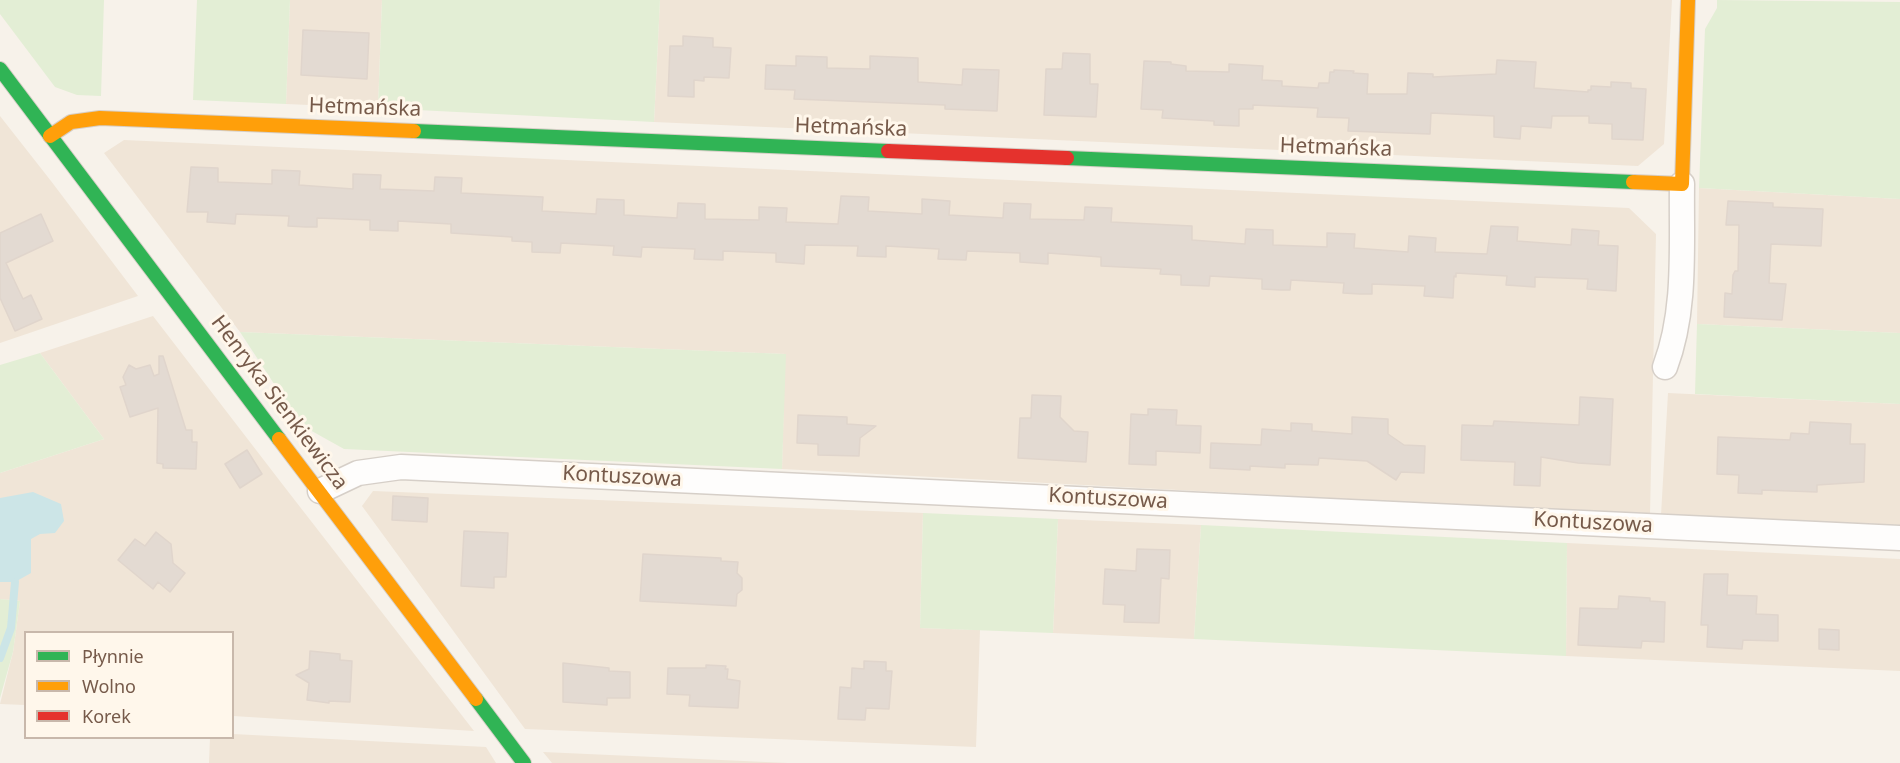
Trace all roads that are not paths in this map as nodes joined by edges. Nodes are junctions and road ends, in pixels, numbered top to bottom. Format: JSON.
{"nodes":[{"id":1,"x":1688,"y":0,"type":"edge"},
{"id":2,"x":0,"y":69,"type":"edge"},
{"id":3,"x":50,"y":136,"type":"junction"},
{"id":4,"x":1682,"y":184,"type":"junction"},
{"id":5,"x":1665,"y":366,"type":"dead end"},
{"id":6,"x":320,"y":491,"type":"junction"},
{"id":7,"x":1900,"y":538,"type":"edge"},
{"id":8,"x":524,"y":763,"type":"edge"}],
"edges":[{"from":1,"to":4,"type":"street"},
{"from":2,"to":3,"type":"street","name":"Henryka Sienkiewicza"},
{"from":3,"to":4,"type":"street","name":"Hetmańska"},
{"from":3,"to":6,"type":"street","name":"Henryka Sienkiewicza"},
{"from":4,"to":5,"type":"street"},
{"from":6,"to":7,"type":"street","name":"Kontuszowa"},
{"from":6,"to":8,"type":"street","name":"Henryka Sienkiewicza"}]}
